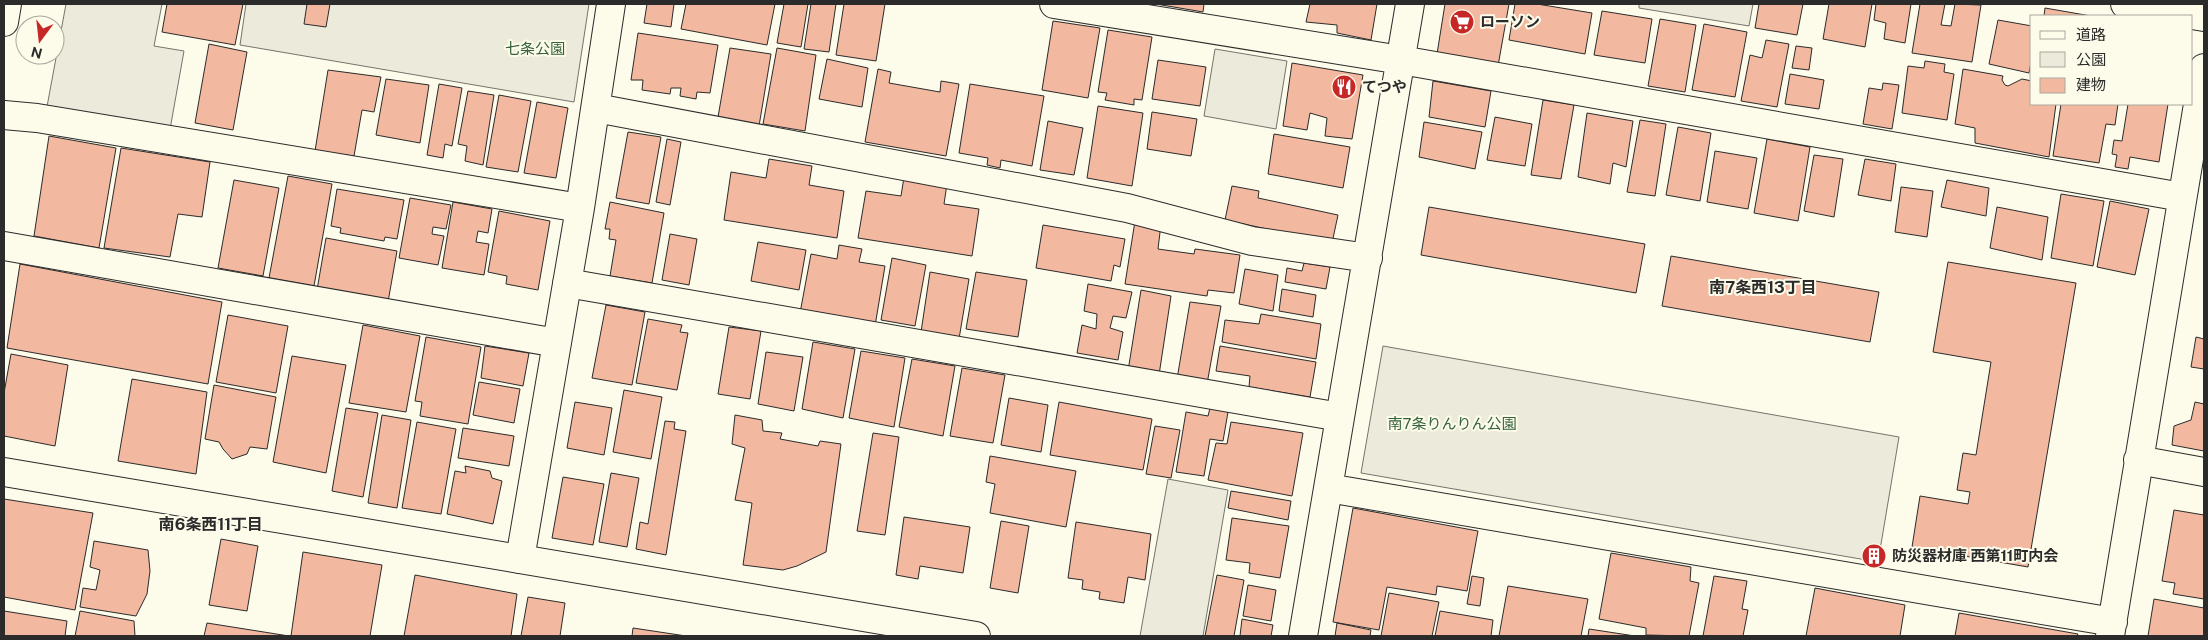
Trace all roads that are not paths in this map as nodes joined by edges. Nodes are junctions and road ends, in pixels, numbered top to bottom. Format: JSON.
{"nodes":[{"id":1,"x":7,"y":4,"type":"edge"},
{"id":2,"x":611,"y":4,"type":"edge"},
{"id":3,"x":1054,"y":4,"type":"edge"},
{"id":4,"x":1410,"y":4,"type":"edge"},
{"id":5,"x":2125,"y":4,"type":"edge"},
{"id":6,"x":2192,"y":15,"type":"edge"},
{"id":7,"x":4,"y":22,"type":"edge"},
{"id":8,"x":1401,"y":60,"type":"junction"},
{"id":9,"x":2204,"y":68,"type":"edge"},
{"id":10,"x":596,"y":108,"type":"junction"},
{"id":11,"x":4,"y":115,"type":"edge"},
{"id":12,"x":2182,"y":196,"type":"junction"},
{"id":13,"x":580,"y":208,"type":"junction"},
{"id":14,"x":4,"y":246,"type":"edge"},
{"id":15,"x":1368,"y":258,"type":"junction"},
{"id":16,"x":567,"y":283,"type":"junction"},
{"id":17,"x":557,"y":343,"type":"junction"},
{"id":18,"x":1340,"y":417,"type":"junction"},
{"id":19,"x":2138,"y":460,"type":"junction"},
{"id":20,"x":4,"y":472,"type":"edge"},
{"id":21,"x":2204,"y":472,"type":"edge"},
{"id":22,"x":1328,"y":488,"type":"junction"},
{"id":23,"x":520,"y":559,"type":"junction"},
{"id":24,"x":878,"y":628,"type":"edge"},
{"id":25,"x":2111,"y":629,"type":"edge"},
{"id":26,"x":976,"y":636,"type":"edge"},
{"id":27,"x":1303,"y":636,"type":"edge"}],
"edges":[{"from":1,"to":7,"type":"main road"},
{"from":2,"to":10,"type":"main road"},
{"from":3,"to":8,"type":"main road"},
{"from":4,"to":8,"type":"main road"},
{"from":5,"to":6,"type":"main road"},
{"from":8,"to":12,"type":"main road"},
{"from":8,"to":15,"type":"main road"},
{"from":9,"to":12,"type":"main road"},
{"from":10,"to":13,"type":"main road"},
{"from":10,"to":15,"type":"main road"},
{"from":11,"to":13,"type":"main road"},
{"from":12,"to":19,"type":"main road"},
{"from":13,"to":16,"type":"main road"},
{"from":14,"to":17,"type":"main road"},
{"from":15,"to":18,"type":"main road"},
{"from":16,"to":17,"type":"main road"},
{"from":16,"to":18,"type":"main road"},
{"from":17,"to":23,"type":"main road"},
{"from":18,"to":22,"type":"main road"},
{"from":19,"to":21,"type":"main road"},
{"from":19,"to":25,"type":"main road"},
{"from":20,"to":23,"type":"main road"},
{"from":22,"to":25,"type":"main road"},
{"from":22,"to":27,"type":"main road"},
{"from":23,"to":24,"type":"main road"},
{"from":24,"to":26,"type":"main road"}]}
